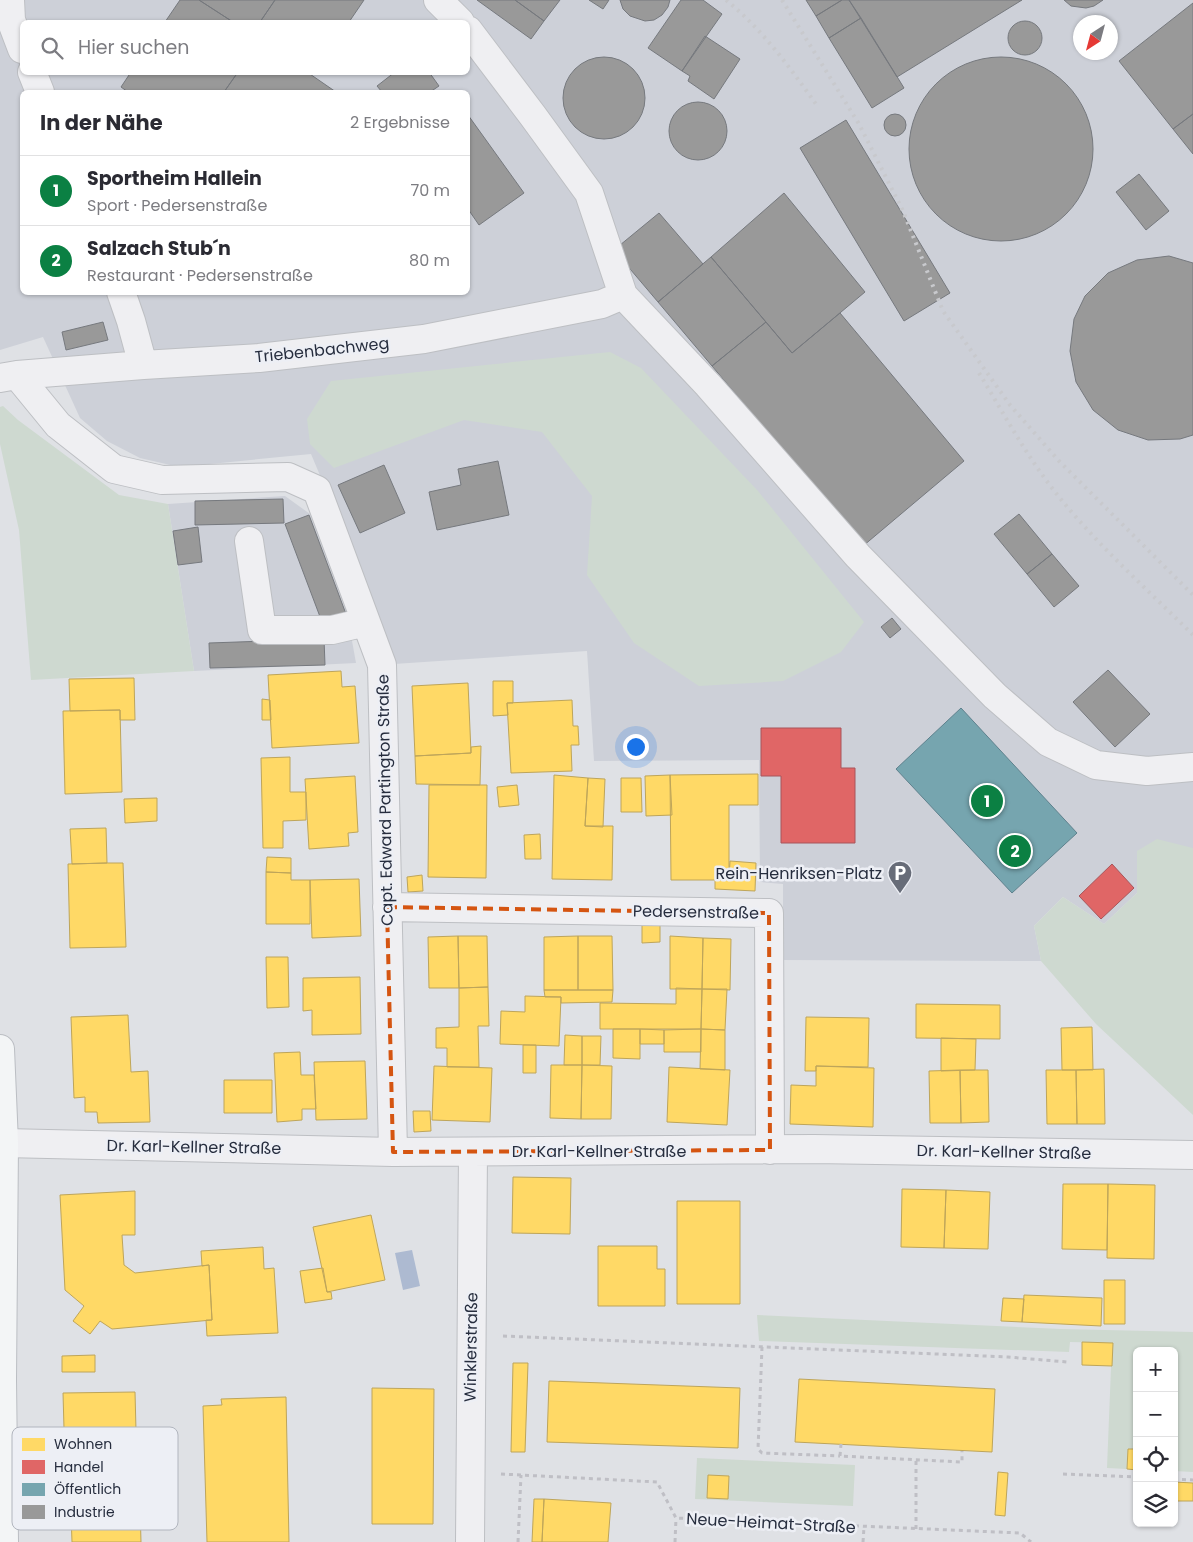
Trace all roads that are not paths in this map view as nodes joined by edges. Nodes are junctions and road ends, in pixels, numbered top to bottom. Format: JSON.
{"nodes":[{"id":1,"x":10,"y":0,"type":"edge"},
{"id":2,"x":438,"y":0,"type":"edge"},
{"id":3,"x":458,"y":20,"type":"edge"},
{"id":4,"x":470,"y":33,"type":"edge"},
{"id":5,"x":20,"y":44,"type":"edge"},
{"id":6,"x":33,"y":75,"type":"edge"},
{"id":7,"x":39,"y":90,"type":"edge"},
{"id":8,"x":122,"y":295,"type":"edge"},
{"id":9,"x":623,"y":295,"type":"junction"},
{"id":10,"x":143,"y":365,"type":"junction"},
{"id":11,"x":9,"y":376,"type":"edge"},
{"id":12,"x":248,"y":541,"type":"dead end"},
{"id":13,"x":366,"y":622,"type":"junction"},
{"id":14,"x":1193,"y":767,"type":"edge"},
{"id":15,"x":387,"y":907,"type":"junction"},
{"id":16,"x":0,"y":1050,"type":"edge"},
{"id":17,"x":4,"y":1143,"type":"junction"},
{"id":18,"x":770,"y":1150,"type":"junction"},
{"id":19,"x":392,"y":1152,"type":"junction"},
{"id":20,"x":473,"y":1152,"type":"junction"},
{"id":21,"x":1193,"y":1155,"type":"edge"},
{"id":22,"x":1,"y":1380,"type":"edge"},
{"id":23,"x":4,"y":1542,"type":"edge"},
{"id":24,"x":470,"y":1542,"type":"edge"}],
"edges":[{"from":1,"to":5,"type":"street"},
{"from":2,"to":3,"type":"street"},
{"from":4,"to":9,"type":"street"},
{"from":6,"to":7,"type":"street"},
{"from":8,"to":10,"type":"street"},
{"from":9,"to":10,"type":"street","name":"Triebenbachweg"},
{"from":9,"to":14,"type":"street"},
{"from":10,"to":11,"type":"street","name":"Triebenbachweg"},
{"from":11,"to":13,"type":"street","name":"Capt. Edward Partington Straße"},
{"from":12,"to":13,"type":"street"},
{"from":13,"to":15,"type":"street","name":"Capt. Edward Partington Straße"},
{"from":15,"to":18,"type":"street","name":"Pedersenstraße"},
{"from":15,"to":19,"type":"street","name":"Capt. Edward Partington Straße"},
{"from":16,"to":17,"type":"main road"},
{"from":17,"to":19,"type":"street","name":"Dr. Karl-Kellner Straße"},
{"from":17,"to":22,"type":"main road"},
{"from":18,"to":20,"type":"street","name":"Dr. Karl-Kellner Straße"},
{"from":18,"to":21,"type":"street","name":"Dr. Karl-Kellner Straße"},
{"from":19,"to":20,"type":"street","name":"Dr. Karl-Kellner Straße"},
{"from":20,"to":24,"type":"street","name":"Winklerstraße"},
{"from":22,"to":23,"type":"main road"}]}
